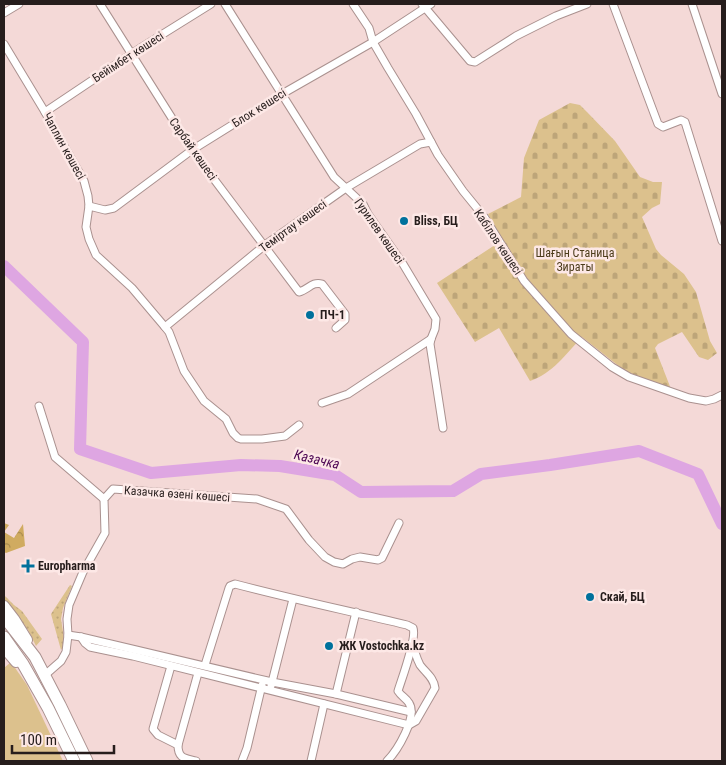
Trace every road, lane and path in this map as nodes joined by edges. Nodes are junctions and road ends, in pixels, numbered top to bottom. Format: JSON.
{"nodes":[{"id":1,"x":19,"y":4,"type":"edge"},
{"id":2,"x":100,"y":4,"type":"edge"},
{"id":3,"x":211,"y":4,"type":"edge"},
{"id":4,"x":225,"y":4,"type":"edge"},
{"id":5,"x":353,"y":4,"type":"edge"},
{"id":6,"x":587,"y":4,"type":"edge"},
{"id":7,"x":613,"y":4,"type":"edge"},
{"id":8,"x":692,"y":4,"type":"edge"},
{"id":9,"x":426,"y":5,"type":"edge"},
{"id":10,"x":4,"y":13,"type":"edge"},
{"id":11,"x":373,"y":42,"type":"junction"},
{"id":12,"x":4,"y":44,"type":"edge"},
{"id":13,"x":132,"y":54,"type":"junction"},
{"id":14,"x":282,"y":94,"type":"junction"},
{"id":15,"x":722,"y":94,"type":"edge"},
{"id":16,"x":46,"y":112,"type":"junction"},
{"id":17,"x":431,"y":142,"type":"junction"},
{"id":18,"x":192,"y":150,"type":"junction"},
{"id":19,"x":346,"y":188,"type":"junction"},
{"id":20,"x":89,"y":206,"type":"junction"},
{"id":21,"x":722,"y":241,"type":"edge"},
{"id":22,"x":265,"y":245,"type":"junction"},
{"id":23,"x":166,"y":327,"type":"junction"},
{"id":24,"x":336,"y":328,"type":"dead end"},
{"id":25,"x":431,"y":339,"type":"junction"},
{"id":26,"x":722,"y":395,"type":"edge"},
{"id":27,"x":322,"y":403,"type":"dead end"},
{"id":28,"x":39,"y":406,"type":"dead end"},
{"id":29,"x":299,"y":425,"type":"dead end"},
{"id":30,"x":443,"y":428,"type":"dead end"},
{"id":31,"x":104,"y":499,"type":"junction"},
{"id":32,"x":399,"y":523,"type":"dead end"},
{"id":33,"x":293,"y":599,"type":"junction"},
{"id":34,"x":4,"y":606,"type":"edge"},
{"id":35,"x":356,"y":612,"type":"junction"},
{"id":36,"x":4,"y":617,"type":"edge"},
{"id":37,"x":68,"y":635,"type":"junction"},
{"id":38,"x":4,"y":637,"type":"edge"},
{"id":39,"x":81,"y":637,"type":"junction"},
{"id":40,"x":413,"y":642,"type":"junction"},
{"id":41,"x":5,"y":649,"type":"edge"},
{"id":42,"x":35,"y":657,"type":"junction"},
{"id":43,"x":205,"y":665,"type":"junction"},
{"id":44,"x":170,"y":666,"type":"junction"},
{"id":45,"x":198,"y":672,"type":"junction"},
{"id":46,"x":45,"y":676,"type":"junction"},
{"id":47,"x":264,"y":680,"type":"junction"},
{"id":48,"x":272,"y":682,"type":"junction"},
{"id":49,"x":35,"y":686,"type":"junction"},
{"id":50,"x":262,"y":689,"type":"junction"},
{"id":51,"x":270,"y":691,"type":"junction"},
{"id":52,"x":336,"y":694,"type":"junction"},
{"id":53,"x":324,"y":704,"type":"junction"},
{"id":54,"x":411,"y":712,"type":"junction"},
{"id":55,"x":409,"y":725,"type":"junction"},
{"id":56,"x":178,"y":745,"type":"junction"},
{"id":57,"x":74,"y":761,"type":"edge"},
{"id":58,"x":87,"y":761,"type":"edge"},
{"id":59,"x":196,"y":761,"type":"edge"},
{"id":60,"x":242,"y":761,"type":"edge"},
{"id":61,"x":310,"y":761,"type":"edge"},
{"id":62,"x":388,"y":761,"type":"edge"}],
"edges":[{"from":1,"to":10,"type":"street"},
{"from":2,"to":13,"type":"street","name":"Сарбай көшесі"},
{"from":3,"to":13,"type":"street","name":"Бейімбет көшесі"},
{"from":4,"to":14,"type":"street","name":"Гурилев көшесі"},
{"from":5,"to":11,"type":"street","name":"Кабілов көшесі"},
{"from":6,"to":9,"type":"street"},
{"from":7,"to":21,"type":"street"},
{"from":8,"to":15,"type":"street"},
{"from":9,"to":11,"type":"street","name":"Блок көшесі"},
{"from":11,"to":14,"type":"street","name":"Блок көшесі"},
{"from":11,"to":17,"type":"street","name":"Кабілов көшесі"},
{"from":12,"to":16,"type":"street","name":"Чаплин көшесі"},
{"from":13,"to":16,"type":"street","name":"Бейімбет көшесі"},
{"from":13,"to":18,"type":"street","name":"Сарбай көшесі"},
{"from":14,"to":18,"type":"street","name":"Блок көшесі"},
{"from":14,"to":19,"type":"street","name":"Гурилев көшесі"},
{"from":16,"to":20,"type":"street","name":"Чаплин көшесі"},
{"from":17,"to":19,"type":"street","name":"Теміртау көшесі"},
{"from":17,"to":26,"type":"street","name":"Кабілов көшесі"},
{"from":18,"to":20,"type":"street","name":"Блок көшесі"},
{"from":18,"to":22,"type":"street","name":"Сарбай көшесі"},
{"from":19,"to":22,"type":"street","name":"Теміртау көшесі"},
{"from":19,"to":25,"type":"street","name":"Гурилев көшесі"},
{"from":20,"to":23,"type":"street","name":"Чаплин көшесі"},
{"from":22,"to":23,"type":"street","name":"Теміртау көшесі"},
{"from":22,"to":24,"type":"street","name":"Сарбай көшесі"},
{"from":23,"to":29,"type":"street","name":"Чаплин көшесі"},
{"from":25,"to":27,"type":"street"},
{"from":25,"to":30,"type":"street","name":"Гурилев көшесі"},
{"from":28,"to":31,"type":"street"},
{"from":31,"to":32,"type":"street","name":"Казачка өзені көшесі"},
{"from":31,"to":37,"type":"street"},
{"from":33,"to":35,"type":"street"},
{"from":33,"to":43,"type":"street"},
{"from":33,"to":48,"type":"street"},
{"from":34,"to":42,"type":"main road"},
{"from":35,"to":40,"type":"street"},
{"from":35,"to":52,"type":"street"},
{"from":36,"to":42,"type":"main road"},
{"from":37,"to":39,"type":"street"},
{"from":37,"to":46,"type":"street"},
{"from":38,"to":49,"type":"main road"},
{"from":39,"to":43,"type":"street"},
{"from":39,"to":44,"type":"street"},
{"from":40,"to":54,"type":"street"},
{"from":40,"to":55,"type":"street"},
{"from":41,"to":49,"type":"main road"},
{"from":42,"to":46,"type":"main road"},
{"from":43,"to":47,"type":"street"},
{"from":44,"to":45,"type":"street"},
{"from":44,"to":56,"type":"street"},
{"from":45,"to":50,"type":"street"},
{"from":45,"to":56,"type":"street"},
{"from":46,"to":58,"type":"main road"},
{"from":47,"to":48,"type":"street"},
{"from":47,"to":50,"type":"street"},
{"from":48,"to":51,"type":"street"},
{"from":48,"to":52,"type":"street"},
{"from":49,"to":57,"type":"main road"},
{"from":50,"to":51,"type":"street"},
{"from":50,"to":60,"type":"street"},
{"from":51,"to":53,"type":"street"},
{"from":52,"to":54,"type":"street"},
{"from":53,"to":55,"type":"street"},
{"from":53,"to":61,"type":"street"},
{"from":54,"to":55,"type":"street"},
{"from":55,"to":62,"type":"street"},
{"from":56,"to":59,"type":"street"}]}
